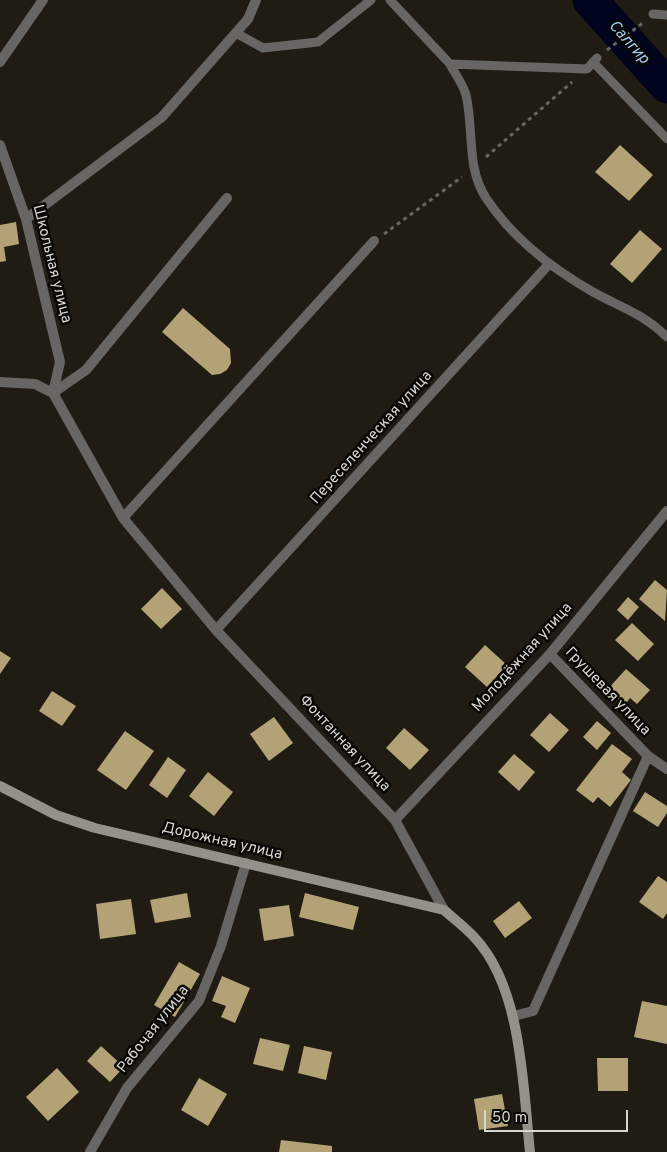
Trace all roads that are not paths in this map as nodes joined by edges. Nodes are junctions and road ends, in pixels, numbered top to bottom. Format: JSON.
{"nodes":[{"id":1,"x":43,"y":0,"type":"edge"},
{"id":2,"x":256,"y":0,"type":"edge"},
{"id":3,"x":372,"y":0,"type":"edge"},
{"id":4,"x":390,"y":0,"type":"edge"},
{"id":5,"x":653,"y":14,"type":"road end"},
{"id":6,"x":667,"y":15,"type":"edge"},
{"id":7,"x":236,"y":32,"type":"junction"},
{"id":8,"x":0,"y":62,"type":"edge"},
{"id":9,"x":450,"y":64,"type":"junction"},
{"id":10,"x":667,"y":139,"type":"edge"},
{"id":11,"x":0,"y":145,"type":"edge"},
{"id":12,"x":227,"y":198,"type":"dead end"},
{"id":13,"x":26,"y":219,"type":"junction"},
{"id":14,"x":374,"y":242,"type":"road end"},
{"id":15,"x":549,"y":264,"type":"junction"},
{"id":16,"x":667,"y":337,"type":"edge"},
{"id":17,"x":0,"y":382,"type":"edge"},
{"id":18,"x":53,"y":393,"type":"junction"},
{"id":19,"x":667,"y":511,"type":"edge"},
{"id":20,"x":123,"y":518,"type":"junction"},
{"id":21,"x":216,"y":630,"type":"junction"},
{"id":22,"x":550,"y":654,"type":"junction"},
{"id":23,"x":648,"y":756,"type":"junction"},
{"id":24,"x":667,"y":769,"type":"edge"},
{"id":25,"x":0,"y":786,"type":"edge"},
{"id":26,"x":395,"y":820,"type":"junction"},
{"id":27,"x":246,"y":863,"type":"junction"},
{"id":28,"x":444,"y":910,"type":"junction"},
{"id":29,"x":514,"y":1016,"type":"junction"},
{"id":30,"x":90,"y":1152,"type":"edge"},
{"id":31,"x":530,"y":1152,"type":"edge"}],
"edges":[{"from":1,"to":8,"type":"street"},
{"from":2,"to":7,"type":"street"},
{"from":3,"to":7,"type":"lane"},
{"from":4,"to":9,"type":"lane"},
{"from":5,"to":6,"type":"lane"},
{"from":7,"to":13,"type":"street"},
{"from":9,"to":10,"type":"lane"},
{"from":9,"to":15,"type":"lane"},
{"from":11,"to":13,"type":"street","name":"Школьная улица"},
{"from":12,"to":18,"type":"street"},
{"from":13,"to":18,"type":"street","name":"Школьная улица"},
{"from":14,"to":20,"type":"street"},
{"from":15,"to":16,"type":"lane"},
{"from":15,"to":21,"type":"street","name":"Переселенческая улица"},
{"from":17,"to":18,"type":"street"},
{"from":18,"to":20,"type":"street","name":"Фонтанная улица"},
{"from":19,"to":22,"type":"street","name":"Молодёжная улица"},
{"from":20,"to":21,"type":"street","name":"Фонтанная улица"},
{"from":21,"to":26,"type":"street","name":"Фонтанная улица"},
{"from":22,"to":23,"type":"street","name":"Грушевая улица"},
{"from":22,"to":26,"type":"street","name":"Молодёжная улица"},
{"from":23,"to":24,"type":"street","name":"Грушевая улица"},
{"from":23,"to":29,"type":"street"},
{"from":25,"to":27,"type":"main road","name":"Дорожная улица"},
{"from":26,"to":28,"type":"street","name":"Фонтанная улица"},
{"from":27,"to":28,"type":"main road","name":"Дорожная улица"},
{"from":27,"to":30,"type":"street","name":"Рабочая улица"},
{"from":28,"to":29,"type":"main road","name":"Фонтанная улица"},
{"from":29,"to":31,"type":"main road","name":"Фонтанная улица"}]}
